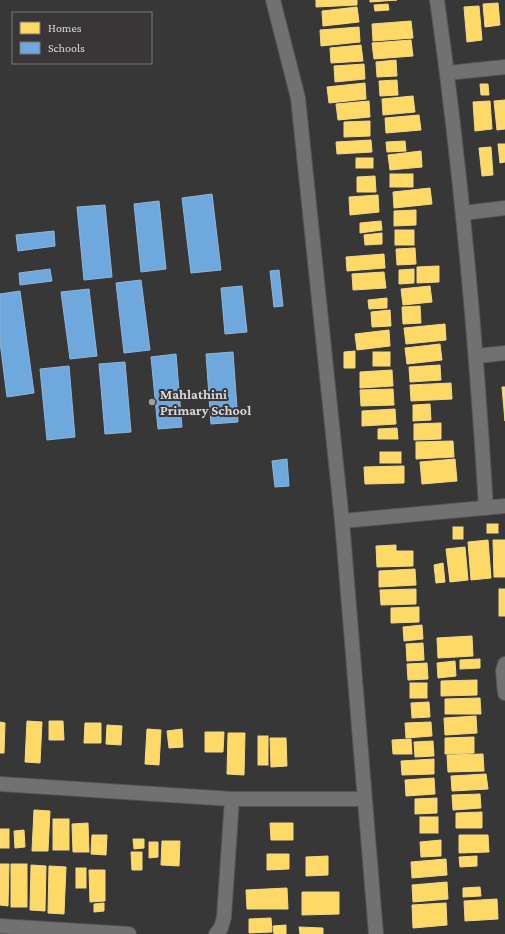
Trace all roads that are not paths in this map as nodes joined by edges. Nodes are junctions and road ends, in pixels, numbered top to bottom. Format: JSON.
{"nodes":[{"id":1,"x":273,"y":0,"type":"edge"},
{"id":2,"x":437,"y":0,"type":"edge"},
{"id":3,"x":505,"y":67,"type":"edge"},
{"id":4,"x":447,"y":73,"type":"junction"},
{"id":5,"x":505,"y":208,"type":"edge"},
{"id":6,"x":463,"y":213,"type":"junction"},
{"id":7,"x":505,"y":353,"type":"edge"},
{"id":8,"x":477,"y":356,"type":"junction"},
{"id":9,"x":505,"y":506,"type":"edge"},
{"id":10,"x":486,"y":508,"type":"junction"},
{"id":11,"x":342,"y":521,"type":"junction"},
{"id":12,"x":505,"y":664,"type":"edge"},
{"id":13,"x":505,"y":693,"type":"edge"},
{"id":14,"x":0,"y":784,"type":"edge"},
{"id":15,"x":232,"y":799,"type":"junction"},
{"id":16,"x":364,"y":799,"type":"junction"},
{"id":17,"x":0,"y":926,"type":"edge"},
{"id":18,"x":129,"y":934,"type":"edge"},
{"id":19,"x":216,"y":934,"type":"edge"},
{"id":20,"x":376,"y":934,"type":"edge"}],
"edges":[{"from":1,"to":11,"type":"street"},
{"from":2,"to":4,"type":"street"},
{"from":3,"to":4,"type":"street"},
{"from":4,"to":6,"type":"street"},
{"from":5,"to":6,"type":"street"},
{"from":6,"to":8,"type":"street"},
{"from":7,"to":8,"type":"street"},
{"from":8,"to":10,"type":"street"},
{"from":9,"to":10,"type":"street"},
{"from":10,"to":11,"type":"street"},
{"from":11,"to":16,"type":"street"},
{"from":12,"to":13,"type":"street"},
{"from":14,"to":15,"type":"street"},
{"from":15,"to":16,"type":"street"},
{"from":15,"to":19,"type":"street"},
{"from":16,"to":20,"type":"street"},
{"from":17,"to":18,"type":"street"}]}
